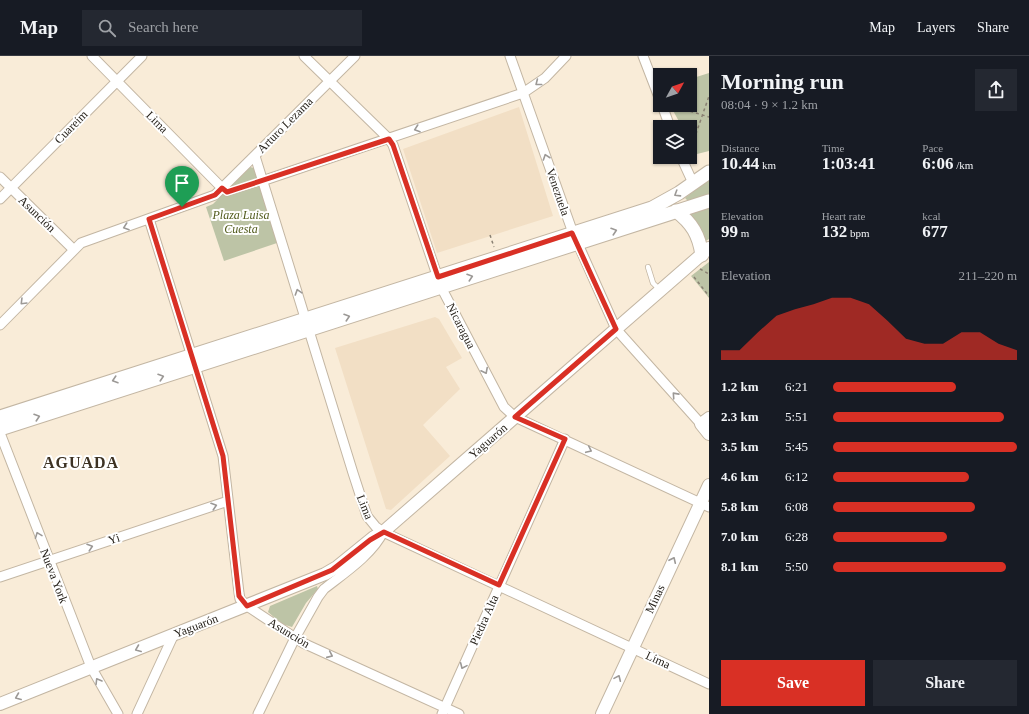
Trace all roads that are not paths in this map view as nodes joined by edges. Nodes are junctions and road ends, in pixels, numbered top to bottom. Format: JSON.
{"nodes":[{"id":1,"x":92,"y":56,"type":"edge"},
{"id":2,"x":142,"y":56,"type":"edge"},
{"id":3,"x":304,"y":56,"type":"edge"},
{"id":4,"x":355,"y":56,"type":"edge"},
{"id":5,"x":510,"y":56,"type":"edge"},
{"id":6,"x":566,"y":56,"type":"edge"},
{"id":7,"x":643,"y":56,"type":"edge"},
{"id":8,"x":117,"y":81,"type":"junction"},
{"id":9,"x":330,"y":81,"type":"junction"},
{"id":10,"x":653,"y":82,"type":"edge"},
{"id":11,"x":523,"y":93,"type":"junction"},
{"id":12,"x":389,"y":139,"type":"junction"},
{"id":13,"x":254,"y":156,"type":"junction"},
{"id":14,"x":684,"y":164,"type":"edge"},
{"id":15,"x":709,"y":172,"type":"edge"},
{"id":16,"x":0,"y":177,"type":"edge"},
{"id":17,"x":262,"y":181,"type":"junction"},
{"id":18,"x":693,"y":183,"type":"junction"},
{"id":19,"x":11,"y":188,"type":"junction"},
{"id":20,"x":222,"y":188,"type":"junction"},
{"id":21,"x":0,"y":199,"type":"edge"},
{"id":22,"x":709,"y":201,"type":"edge"},
{"id":23,"x":676,"y":211,"type":"junction"},
{"id":24,"x":149,"y":219,"type":"junction"},
{"id":25,"x":574,"y":238,"type":"junction"},
{"id":26,"x":74,"y":250,"type":"junction"},
{"id":27,"x":707,"y":252,"type":"edge"},
{"id":28,"x":648,"y":267,"type":"dead end"},
{"id":29,"x":440,"y":282,"type":"junction"},
{"id":30,"x":660,"y":291,"type":"junction"},
{"id":31,"x":308,"y":324,"type":"junction"},
{"id":32,"x":0,"y":325,"type":"edge"},
{"id":33,"x":616,"y":329,"type":"junction"},
{"id":34,"x":194,"y":361,"type":"junction"},
{"id":35,"x":0,"y":417,"type":"edge"},
{"id":36,"x":515,"y":417,"type":"junction"},
{"id":37,"x":705,"y":421,"type":"edge"},
{"id":38,"x":0,"y":429,"type":"edge"},
{"id":39,"x":0,"y":433,"type":"edge"},
{"id":40,"x":709,"y":434,"type":"edge"},
{"id":41,"x":565,"y":439,"type":"junction"},
{"id":42,"x":709,"y":484,"type":"edge"},
{"id":43,"x":228,"y":501,"type":"junction"},
{"id":44,"x":705,"y":505,"type":"edge"},
{"id":45,"x":384,"y":532,"type":"junction"},
{"id":46,"x":48,"y":561,"type":"junction"},
{"id":47,"x":0,"y":577,"type":"edge"},
{"id":48,"x":499,"y":585,"type":"junction"},
{"id":49,"x":247,"y":606,"type":"junction"},
{"id":50,"x":174,"y":634,"type":"junction"},
{"id":51,"x":295,"y":638,"type":"junction"},
{"id":52,"x":632,"y":648,"type":"junction"},
{"id":53,"x":91,"y":668,"type":"junction"},
{"id":54,"x":709,"y":684,"type":"edge"},
{"id":55,"x":0,"y":704,"type":"edge"},
{"id":56,"x":443,"y":711,"type":"edge"},
{"id":57,"x":118,"y":714,"type":"edge"},
{"id":58,"x":137,"y":714,"type":"edge"},
{"id":59,"x":258,"y":714,"type":"edge"},
{"id":60,"x":459,"y":714,"type":"edge"},
{"id":61,"x":602,"y":714,"type":"edge"}],
"edges":[{"from":1,"to":8,"type":"street","name":"Lima"},
{"from":2,"to":8,"type":"street","name":"Cuareim"},
{"from":3,"to":9,"type":"street","name":"Nicaragua"},
{"from":4,"to":9,"type":"street","name":"Arturo Lezama"},
{"from":5,"to":11,"type":"street","name":"Venezuela"},
{"from":6,"to":11,"type":"street","one_way":true},
{"from":7,"to":10,"type":"street"},
{"from":8,"to":19,"type":"street","name":"Cuareim"},
{"from":8,"to":20,"type":"street","name":"Lima"},
{"from":9,"to":12,"type":"street","name":"Nicaragua"},
{"from":9,"to":13,"type":"street","name":"Arturo Lezama"},
{"from":11,"to":12,"type":"street","one_way":true},
{"from":25,"to":11,"type":"street","name":"Venezuela","one_way":true},
{"from":12,"to":17,"type":"street"},
{"from":12,"to":29,"type":"street","name":"Nicaragua"},
{"from":13,"to":17,"type":"street","name":"Lima"},
{"from":13,"to":20,"type":"street","name":"Arturo Lezama"},
{"from":14,"to":18,"type":"street"},
{"from":15,"to":18,"type":"main road"},
{"from":16,"to":19,"type":"street","name":"Asunción"},
{"from":17,"to":20,"type":"street"},
{"from":31,"to":17,"type":"street","name":"Lima","one_way":true},
{"from":18,"to":25,"type":"main road","one_way":true},
{"from":19,"to":21,"type":"street","name":"Cuareim"},
{"from":19,"to":26,"type":"street","name":"Asunción"},
{"from":20,"to":24,"type":"street","name":"Arturo Lezama"},
{"from":22,"to":23,"type":"main road"},
{"from":25,"to":23,"type":"main road","one_way":true},
{"from":23,"to":27,"type":"main road"},
{"from":24,"to":26,"type":"street","one_way":true},
{"from":24,"to":34,"type":"street","name":"Asunción"},
{"from":25,"to":29,"type":"main road"},
{"from":25,"to":33,"type":"street","name":"Venezuela"},
{"from":26,"to":32,"type":"street","one_way":true},
{"from":27,"to":30,"type":"street","name":"Yaguarón"},
{"from":28,"to":30,"type":"lane"},
{"from":29,"to":31,"type":"main road"},
{"from":29,"to":36,"type":"street","name":"Nicaragua","one_way":true},
{"from":30,"to":33,"type":"street","name":"Yaguarón"},
{"from":31,"to":34,"type":"main road"},
{"from":31,"to":45,"type":"street","name":"Lima"},
{"from":33,"to":36,"type":"street","name":"Yaguarón"},
{"from":37,"to":33,"type":"street","name":"Venezuela","one_way":true},
{"from":34,"to":35,"type":"main road","one_way":true},
{"from":38,"to":34,"type":"main road","one_way":true},
{"from":34,"to":43,"type":"street","name":"Asunción"},
{"from":36,"to":41,"type":"street","name":"Nicaragua"},
{"from":36,"to":45,"type":"street","name":"Yaguarón"},
{"from":37,"to":40,"type":"street","name":"Venezuela"},
{"from":46,"to":39,"type":"street","name":"Nueva York","one_way":true},
{"from":41,"to":44,"type":"street","name":"Nicaragua","one_way":true},
{"from":41,"to":48,"type":"street","name":"Piedra Alta"},
{"from":42,"to":44,"type":"street","name":"Minas"},
{"from":46,"to":43,"type":"street","name":"Yi","one_way":true},
{"from":43,"to":49,"type":"street","name":"Asunción"},
{"from":52,"to":44,"type":"street","name":"Minas","one_way":true},
{"from":45,"to":48,"type":"street","name":"Lima"},
{"from":45,"to":49,"type":"street","name":"Yaguarón"},
{"from":45,"to":51,"type":"street","name":"Yaguarón"},
{"from":46,"to":47,"type":"street","name":"Yi"},
{"from":46,"to":53,"type":"street","name":"Nueva York"},
{"from":48,"to":52,"type":"street","name":"Lima"},
{"from":48,"to":56,"type":"street","name":"Piedra Alta","one_way":true},
{"from":49,"to":50,"type":"street","name":"Yaguarón"},
{"from":49,"to":51,"type":"street","name":"Asunción"},
{"from":50,"to":53,"type":"street","name":"Yaguarón","one_way":true},
{"from":50,"to":58,"type":"street"},
{"from":51,"to":56,"type":"street","name":"Asunción","one_way":true},
{"from":51,"to":59,"type":"street","name":"Yaguarón"},
{"from":52,"to":54,"type":"street","name":"Lima"},
{"from":61,"to":52,"type":"street","name":"Minas","one_way":true},
{"from":53,"to":55,"type":"street","name":"Yaguarón","one_way":true},
{"from":57,"to":53,"type":"street","name":"Nueva York","one_way":true},
{"from":56,"to":60,"type":"street","name":"Asunción"}]}
